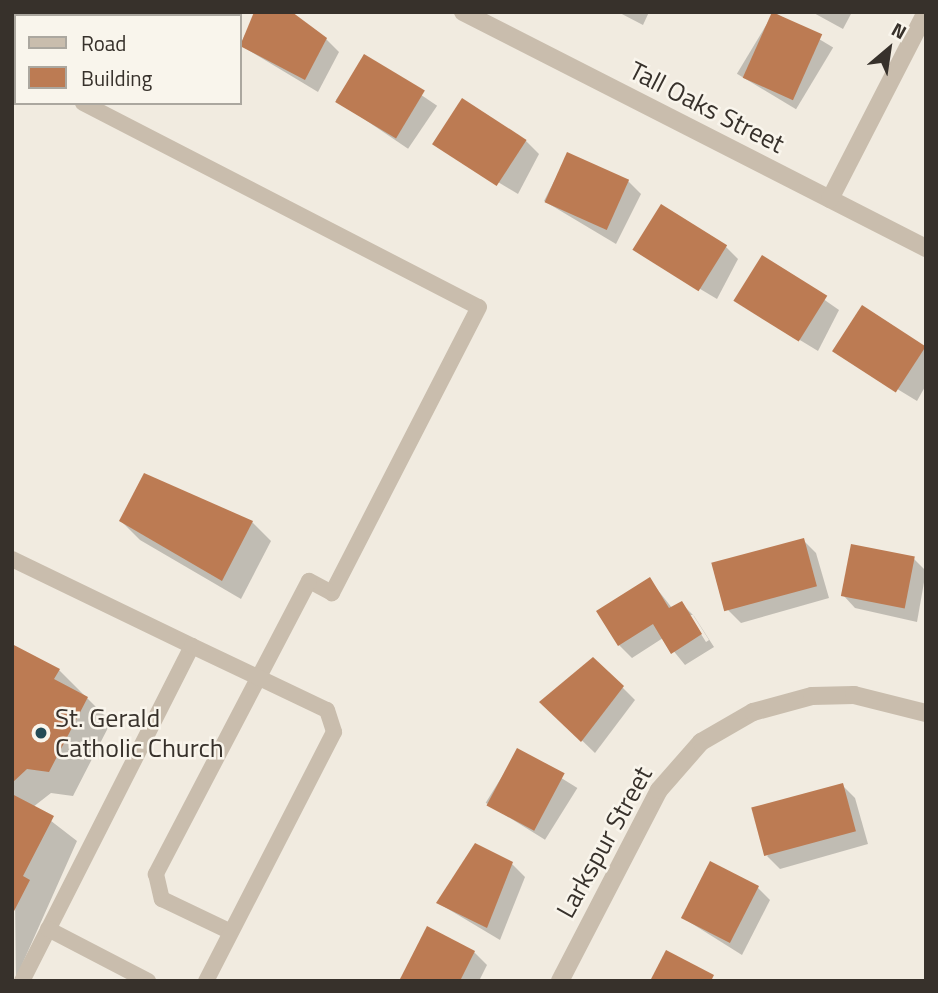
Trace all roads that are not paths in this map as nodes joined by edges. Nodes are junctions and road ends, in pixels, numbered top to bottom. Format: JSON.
{"nodes":[{"id":1,"x":463,"y":12,"type":"edge"},
{"id":2,"x":926,"y":12,"type":"edge"},
{"id":3,"x":87,"y":105,"type":"edge"},
{"id":4,"x":830,"y":199,"type":"junction"},
{"id":5,"x":926,"y":248,"type":"edge"},
{"id":6,"x":12,"y":559,"type":"edge"},
{"id":7,"x":192,"y":646,"type":"junction"},
{"id":8,"x":261,"y":676,"type":"junction"},
{"id":9,"x":926,"y":713,"type":"edge"},
{"id":10,"x":48,"y":929,"type":"junction"},
{"id":11,"x":231,"y":932,"type":"junction"},
{"id":12,"x":22,"y":981,"type":"edge"},
{"id":13,"x":148,"y":981,"type":"edge"},
{"id":14,"x":206,"y":981,"type":"edge"},
{"id":15,"x":560,"y":981,"type":"edge"}],
"edges":[{"from":1,"to":4,"type":"street","name":"Tall Oaks Street"},
{"from":2,"to":4,"type":"street"},
{"from":3,"to":8,"type":"lane"},
{"from":4,"to":5,"type":"street","name":"Tall Oaks Street"},
{"from":6,"to":7,"type":"lane"},
{"from":7,"to":8,"type":"lane"},
{"from":7,"to":10,"type":"lane"},
{"from":8,"to":11,"type":"lane"},
{"from":8,"to":11,"type":"lane"},
{"from":9,"to":15,"type":"street","name":"Larkspur Street"},
{"from":10,"to":12,"type":"lane"},
{"from":10,"to":13,"type":"lane"},
{"from":11,"to":14,"type":"lane"}]}
